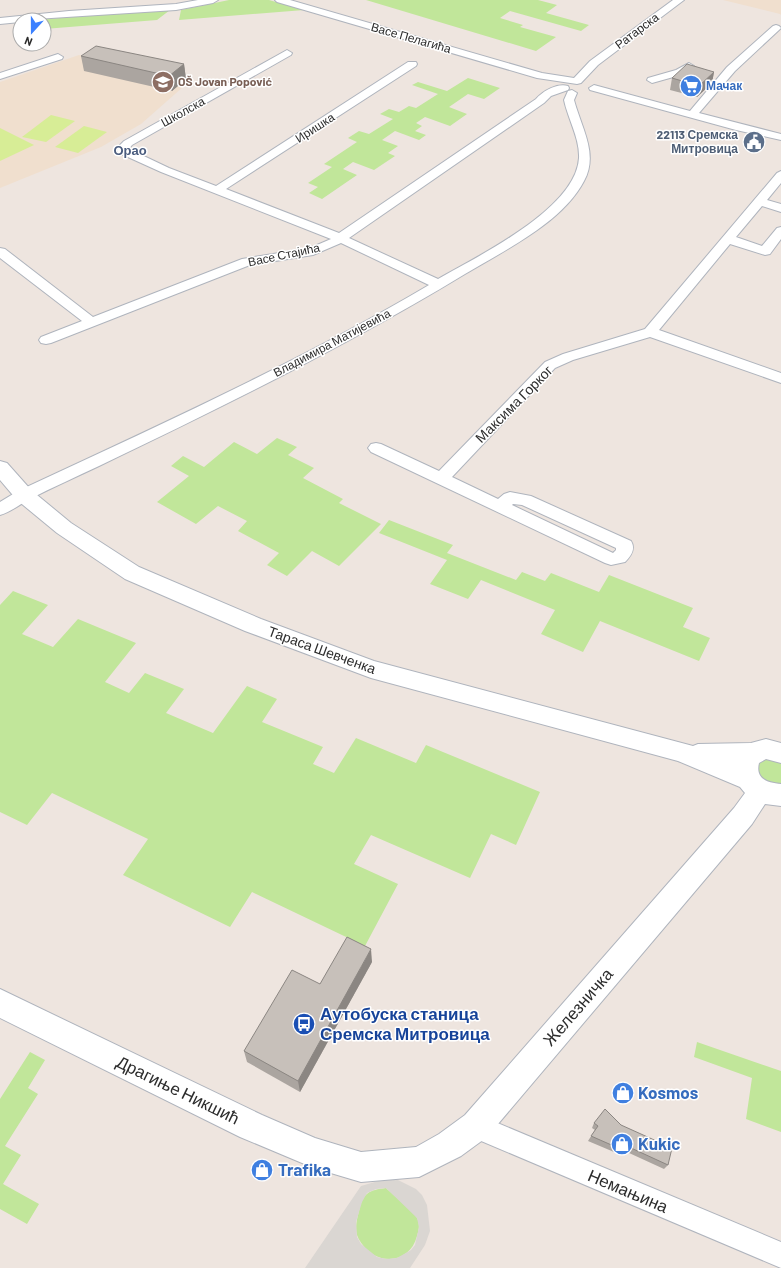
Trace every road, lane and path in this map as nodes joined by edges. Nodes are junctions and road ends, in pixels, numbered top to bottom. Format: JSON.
{"nodes":[{"id":1,"x":213,"y":0,"type":"edge"},
{"id":2,"x":280,"y":0,"type":"edge"},
{"id":3,"x":679,"y":0,"type":"edge"},
{"id":4,"x":0,"y":21,"type":"edge"},
{"id":5,"x":776,"y":28,"type":"dead end"},
{"id":6,"x":287,"y":53,"type":"dead end"},
{"id":7,"x":58,"y":57,"type":"dead end"},
{"id":8,"x":412,"y":64,"type":"dead end"},
{"id":9,"x":689,"y":66,"type":"edge"},
{"id":10,"x":0,"y":76,"type":"edge"},
{"id":11,"x":652,"y":80,"type":"dead end"},
{"id":12,"x":579,"y":89,"type":"junction"},
{"id":13,"x":540,"y":101,"type":"junction"},
{"id":14,"x":573,"y":110,"type":"junction"},
{"id":15,"x":692,"y":115,"type":"junction"},
{"id":16,"x":781,"y":137,"type":"edge"},
{"id":17,"x":781,"y":175,"type":"edge"},
{"id":18,"x":217,"y":190,"type":"junction"},
{"id":19,"x":759,"y":201,"type":"junction"},
{"id":20,"x":781,"y":208,"type":"edge"},
{"id":21,"x":781,"y":231,"type":"edge"},
{"id":22,"x":340,"y":238,"type":"junction"},
{"id":23,"x":728,"y":239,"type":"junction"},
{"id":24,"x":0,"y":252,"type":"edge"},
{"id":25,"x":440,"y":284,"type":"junction"},
{"id":26,"x":92,"y":322,"type":"junction"},
{"id":27,"x":650,"y":332,"type":"junction"},
{"id":28,"x":46,"y":340,"type":"dead end"},
{"id":29,"x":781,"y":378,"type":"edge"},
{"id":30,"x":376,"y":448,"type":"dead end"},
{"id":31,"x":0,"y":468,"type":"edge"},
{"id":32,"x":441,"y":479,"type":"junction"},
{"id":33,"x":24,"y":495,"type":"junction"},
{"id":34,"x":500,"y":506,"type":"junction"},
{"id":35,"x":0,"y":509,"type":"edge"},
{"id":36,"x":682,"y":752,"type":"junction"},
{"id":37,"x":753,"y":753,"type":"junction"},
{"id":38,"x":781,"y":753,"type":"edge"},
{"id":39,"x":763,"y":788,"type":"edge"},
{"id":40,"x":0,"y":1003,"type":"edge"},
{"id":41,"x":476,"y":1126,"type":"junction"},
{"id":42,"x":361,"y":1167,"type":"joint"},
{"id":43,"x":781,"y":1255,"type":"edge"}],
"edges":[{"from":1,"to":4,"type":"street"},
{"from":2,"to":12,"type":"street","name":"Васе Пелагића"},
{"from":3,"to":12,"type":"street","name":"Ратарска"},
{"from":5,"to":15,"type":"street"},
{"from":6,"to":18,"type":"street","name":"Школска"},
{"from":7,"to":10,"type":"street"},
{"from":8,"to":18,"type":"street","name":"Иришка"},
{"from":9,"to":11,"type":"street"},
{"from":12,"to":13,"type":"street","name":"Васе Стајића"},
{"from":12,"to":14,"type":"street","name":"Владимира Матијевића"},
{"from":12,"to":15,"type":"street"},
{"from":13,"to":14,"type":"street"},
{"from":13,"to":22,"type":"street","name":"Васе Стајића"},
{"from":14,"to":25,"type":"street","name":"Владимира Матијевића"},
{"from":15,"to":16,"type":"street"},
{"from":17,"to":19,"type":"street"},
{"from":18,"to":22,"type":"street"},
{"from":19,"to":20,"type":"street"},
{"from":19,"to":23,"type":"street"},
{"from":21,"to":23,"type":"street"},
{"from":22,"to":25,"type":"street"},
{"from":22,"to":26,"type":"street","name":"Васе Стајића"},
{"from":23,"to":27,"type":"street"},
{"from":24,"to":26,"type":"street"},
{"from":25,"to":33,"type":"street","name":"Владимира Матијевића"},
{"from":26,"to":28,"type":"street","name":"Васе Стајића"},
{"from":27,"to":29,"type":"street"},
{"from":27,"to":32,"type":"street","name":"Максима Горког"},
{"from":30,"to":32,"type":"street"},
{"from":31,"to":33,"type":"street","name":"Тараса Шевченка"},
{"from":32,"to":34,"type":"street"},
{"from":33,"to":35,"type":"street","name":"Владимира Матијевића"},
{"from":33,"to":36,"type":"street","name":"Тараса Шевченка"},
{"from":34,"to":34,"type":"street"},
{"from":36,"to":37,"type":"street","name":"Тараса Шевченка"},
{"from":36,"to":39,"type":"street","name":"Тараса Шевченка"},
{"from":37,"to":38,"type":"street","name":"Тараса Шевченка"},
{"from":37,"to":39,"type":"street"},
{"from":39,"to":41,"type":"street","name":"Железничка"},
{"from":40,"to":42,"type":"street","name":"Драгиње Никшић"},
{"from":41,"to":42,"type":"street","name":"Железничка"},
{"from":41,"to":43,"type":"street","name":"Немањина"}]}
